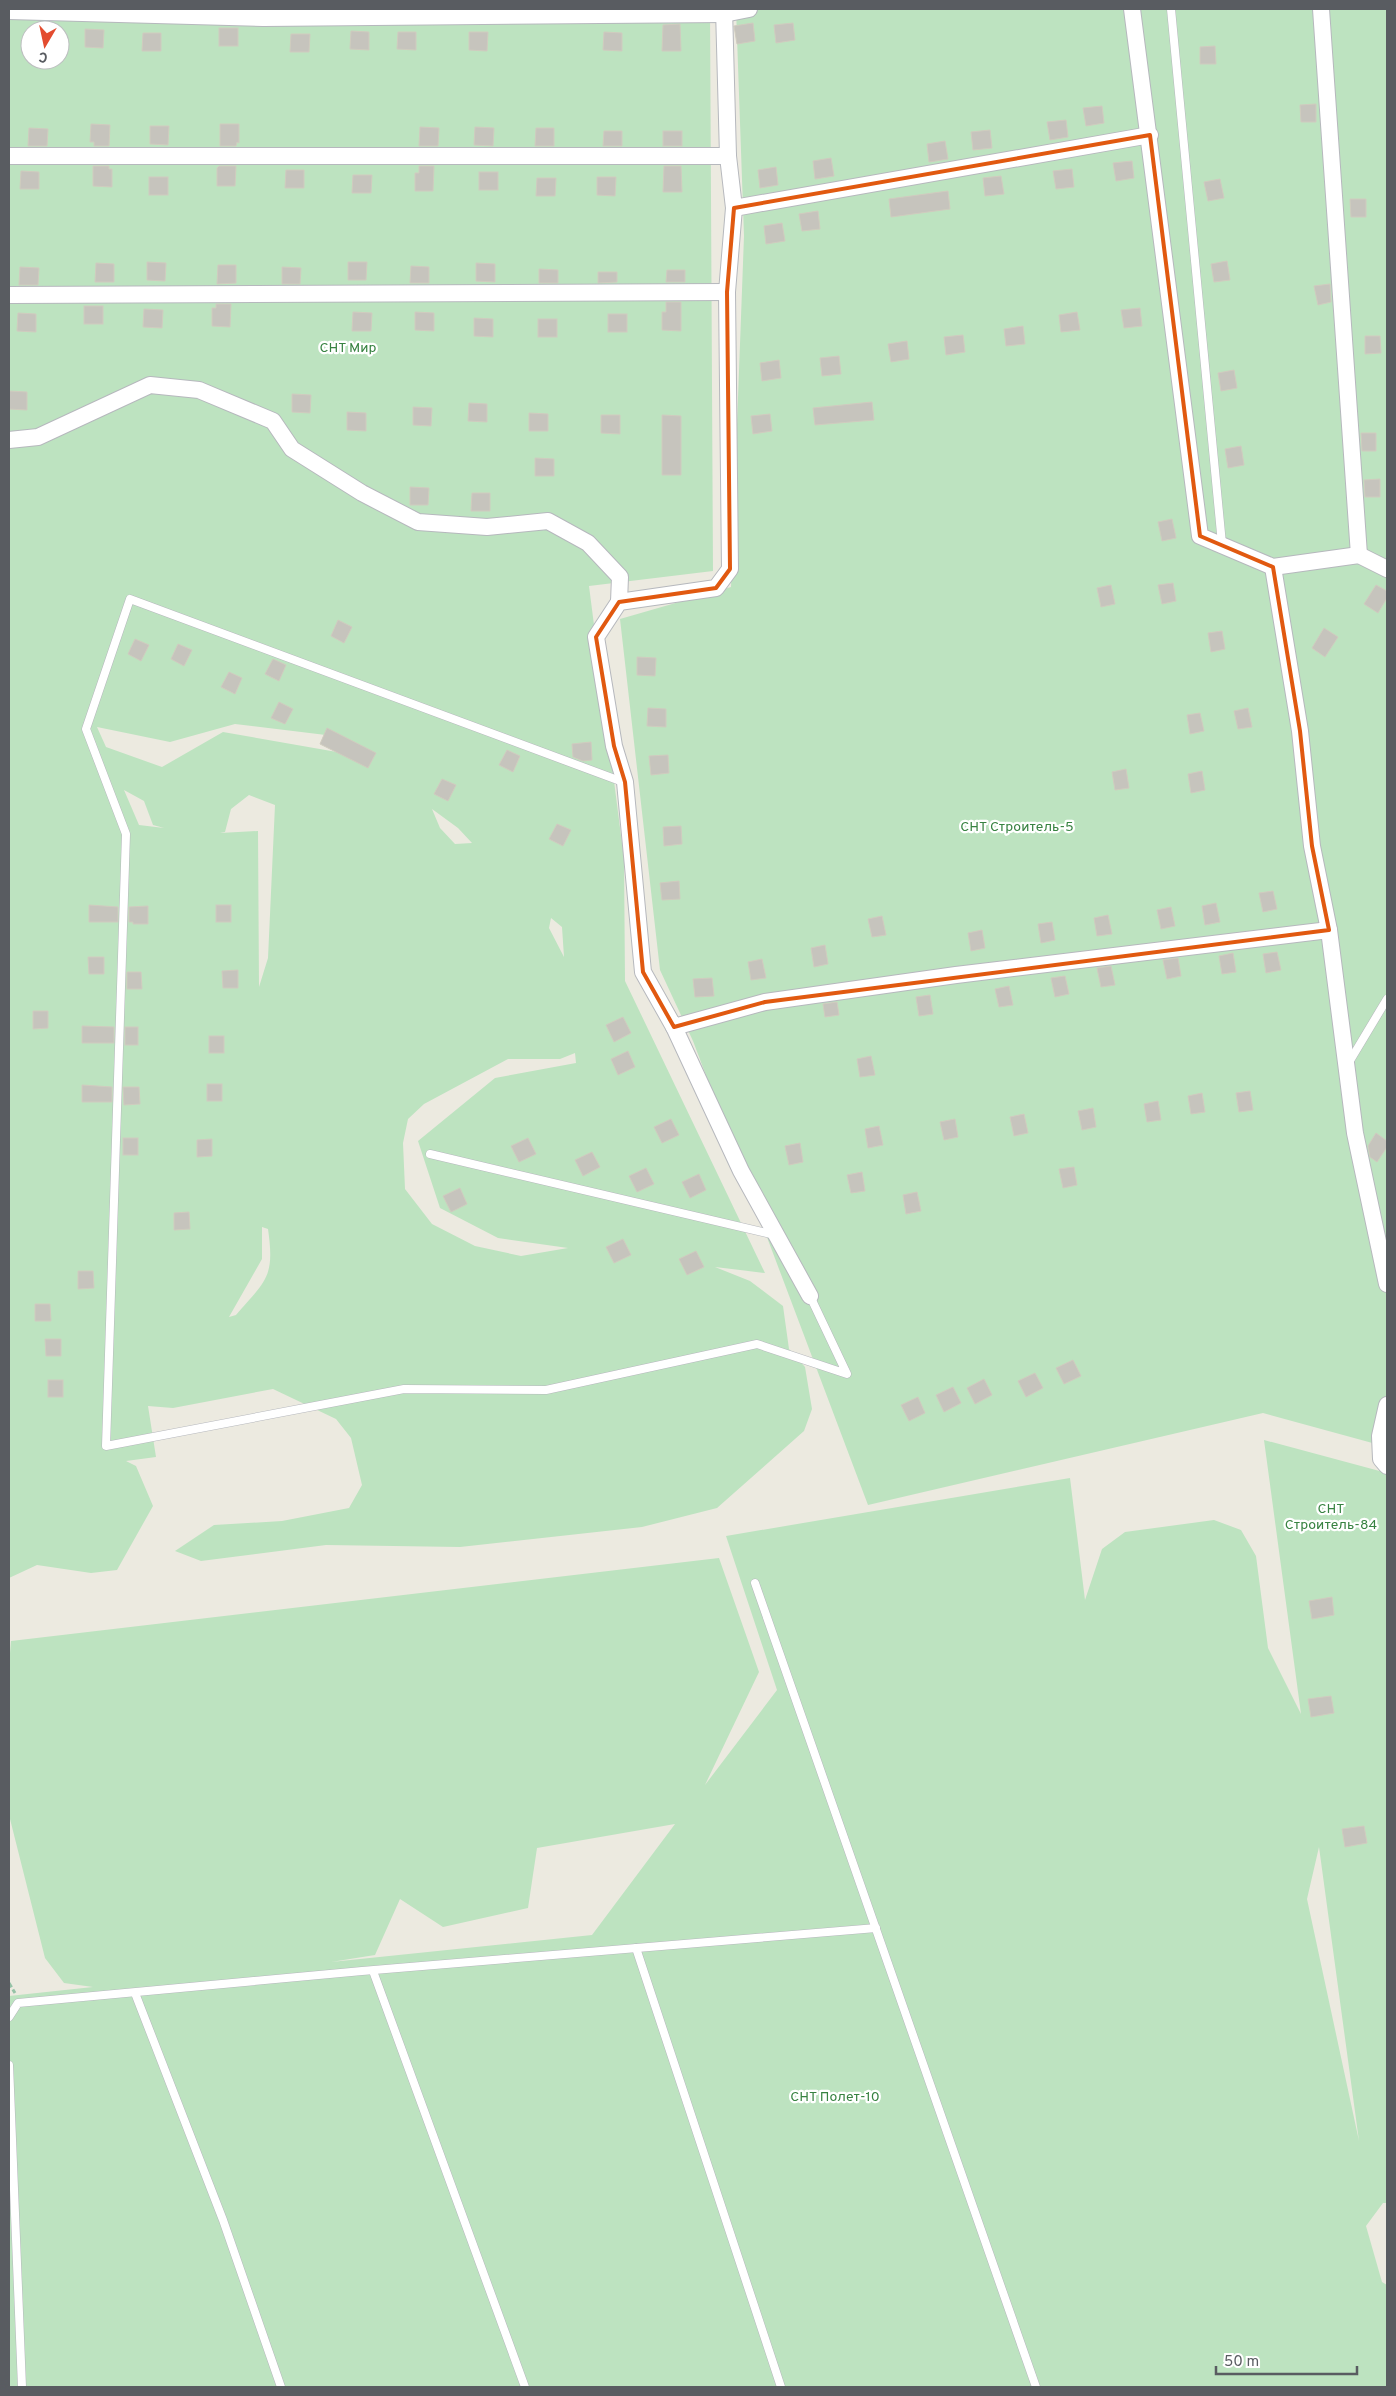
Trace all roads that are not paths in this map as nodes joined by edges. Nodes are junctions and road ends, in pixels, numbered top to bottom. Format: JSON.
{"nodes":[{"id":1,"x":749,"y":9,"type":"edge"},
{"id":2,"x":1132,"y":9,"type":"edge"},
{"id":3,"x":1171,"y":9,"type":"edge"},
{"id":4,"x":1321,"y":9,"type":"edge"},
{"id":5,"x":9,"y":11,"type":"edge"},
{"id":6,"x":724,"y":11,"type":"edge"},
{"id":7,"x":1150,"y":135,"type":"junction"},
{"id":8,"x":9,"y":156,"type":"edge"},
{"id":9,"x":728,"y":156,"type":"junction"},
{"id":10,"x":734,"y":208,"type":"junction"},
{"id":11,"x":727,"y":292,"type":"junction"},
{"id":12,"x":9,"y":295,"type":"edge"},
{"id":13,"x":9,"y":440,"type":"edge"},
{"id":14,"x":1222,"y":546,"type":"junction"},
{"id":15,"x":1358,"y":555,"type":"junction"},
{"id":16,"x":1273,"y":567,"type":"junction"},
{"id":17,"x":1387,"y":569,"type":"edge"},
{"id":18,"x":619,"y":602,"type":"junction"},
{"id":19,"x":625,"y":782,"type":"junction"},
{"id":20,"x":1329,"y":930,"type":"junction"},
{"id":21,"x":1387,"y":999,"type":"edge"},
{"id":22,"x":674,"y":1027,"type":"junction"},
{"id":23,"x":1347,"y":1066,"type":"junction"},
{"id":24,"x":430,"y":1154,"type":"dead end"},
{"id":25,"x":777,"y":1236,"type":"junction"},
{"id":26,"x":1387,"y":1284,"type":"edge"},
{"id":27,"x":810,"y":1296,"type":"joint"},
{"id":28,"x":1387,"y":1405,"type":"edge"},
{"id":29,"x":1387,"y":1466,"type":"edge"},
{"id":30,"x":755,"y":1583,"type":"dead end"},
{"id":31,"x":876,"y":1928,"type":"junction"},
{"id":32,"x":636,"y":1948,"type":"junction"},
{"id":33,"x":373,"y":1970,"type":"junction"},
{"id":34,"x":135,"y":1993,"type":"junction"},
{"id":35,"x":9,"y":2017,"type":"edge"},
{"id":36,"x":9,"y":2065,"type":"edge"},
{"id":37,"x":22,"y":2387,"type":"edge"},
{"id":38,"x":281,"y":2387,"type":"edge"},
{"id":39,"x":525,"y":2387,"type":"edge"},
{"id":40,"x":781,"y":2387,"type":"edge"},
{"id":41,"x":1036,"y":2387,"type":"edge"}],
"edges":[{"from":1,"to":6,"type":"street"},
{"from":2,"to":7,"type":"street"},
{"from":3,"to":14,"type":"lane"},
{"from":4,"to":15,"type":"street"},
{"from":5,"to":6,"type":"street"},
{"from":6,"to":9,"type":"street"},
{"from":7,"to":10,"type":"street"},
{"from":7,"to":14,"type":"street"},
{"from":8,"to":9,"type":"street"},
{"from":9,"to":10,"type":"street"},
{"from":10,"to":11,"type":"street"},
{"from":11,"to":12,"type":"street"},
{"from":11,"to":18,"type":"street"},
{"from":13,"to":18,"type":"street"},
{"from":14,"to":16,"type":"street"},
{"from":15,"to":16,"type":"street"},
{"from":15,"to":17,"type":"street"},
{"from":16,"to":20,"type":"street"},
{"from":18,"to":19,"type":"street"},
{"from":19,"to":22,"type":"street"},
{"from":19,"to":27,"type":"lane"},
{"from":20,"to":22,"type":"street"},
{"from":20,"to":23,"type":"street"},
{"from":21,"to":23,"type":"lane"},
{"from":22,"to":25,"type":"street"},
{"from":23,"to":26,"type":"street"},
{"from":24,"to":25,"type":"lane"},
{"from":25,"to":27,"type":"street"},
{"from":28,"to":29,"type":"street"},
{"from":30,"to":31,"type":"lane"},
{"from":31,"to":32,"type":"lane"},
{"from":31,"to":41,"type":"lane"},
{"from":32,"to":33,"type":"lane"},
{"from":32,"to":40,"type":"lane"},
{"from":33,"to":34,"type":"lane"},
{"from":33,"to":39,"type":"lane"},
{"from":34,"to":35,"type":"lane"},
{"from":34,"to":38,"type":"lane"},
{"from":36,"to":37,"type":"lane"}]}
